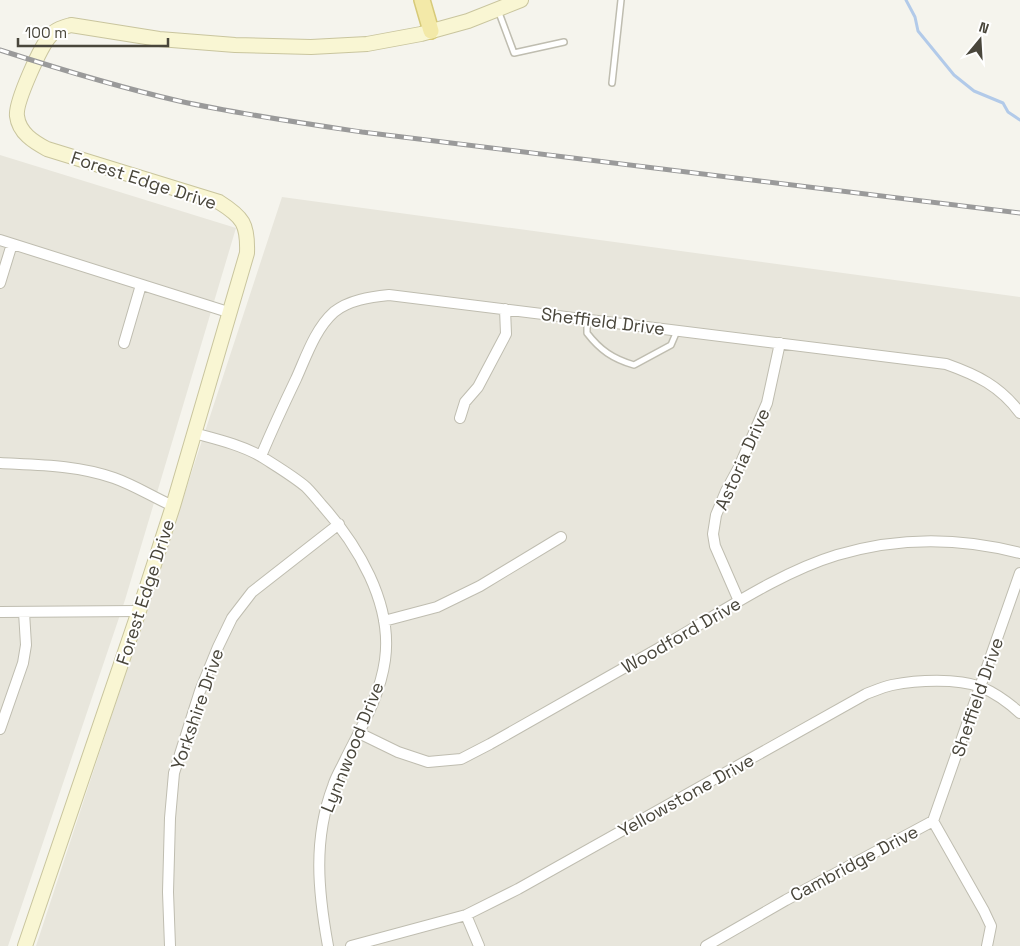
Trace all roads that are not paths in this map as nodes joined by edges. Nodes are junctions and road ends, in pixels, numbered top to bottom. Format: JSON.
{"nodes":[{"id":1,"x":422,"y":0,"type":"edge"},
{"id":2,"x":521,"y":0,"type":"edge"},
{"id":3,"x":622,"y":0,"type":"edge"},
{"id":4,"x":498,"y":9,"type":"junction"},
{"id":5,"x":431,"y":32,"type":"junction"},
{"id":6,"x":564,"y":42,"type":"dead end"},
{"id":7,"x":612,"y":83,"type":"dead end"},
{"id":8,"x":0,"y":240,"type":"edge"},
{"id":9,"x":12,"y":244,"type":"junction"},
{"id":10,"x":0,"y":283,"type":"edge"},
{"id":11,"x":141,"y":284,"type":"junction"},
{"id":12,"x":505,"y":310,"type":"junction"},
{"id":13,"x":228,"y":312,"type":"junction"},
{"id":14,"x":587,"y":319,"type":"junction"},
{"id":15,"x":678,"y":330,"type":"junction"},
{"id":16,"x":124,"y":343,"type":"dead end"},
{"id":17,"x":780,"y":343,"type":"junction"},
{"id":18,"x":1020,"y":413,"type":"edge"},
{"id":19,"x":460,"y":418,"type":"dead end"},
{"id":20,"x":194,"y":433,"type":"junction"},
{"id":21,"x":261,"y":456,"type":"junction"},
{"id":22,"x":0,"y":463,"type":"edge"},
{"id":23,"x":173,"y":506,"type":"junction"},
{"id":24,"x":339,"y":524,"type":"junction"},
{"id":25,"x":562,"y":537,"type":"dead end"},
{"id":26,"x":1020,"y":553,"type":"edge"},
{"id":27,"x":1020,"y":573,"type":"edge"},
{"id":28,"x":739,"y":601,"type":"junction"},
{"id":29,"x":140,"y":611,"type":"junction"},
{"id":30,"x":0,"y":612,"type":"edge"},
{"id":31,"x":24,"y":612,"type":"junction"},
{"id":32,"x":384,"y":621,"type":"junction"},
{"id":33,"x":981,"y":687,"type":"junction"},
{"id":34,"x":1020,"y":713,"type":"edge"},
{"id":35,"x":0,"y":729,"type":"edge"},
{"id":36,"x":359,"y":733,"type":"junction"},
{"id":37,"x":933,"y":821,"type":"junction"},
{"id":38,"x":466,"y":915,"type":"junction"},
{"id":39,"x":24,"y":946,"type":"edge"},
{"id":40,"x":170,"y":946,"type":"edge"},
{"id":41,"x":328,"y":946,"type":"edge"},
{"id":42,"x":351,"y":946,"type":"edge"},
{"id":43,"x":479,"y":946,"type":"edge"},
{"id":44,"x":706,"y":946,"type":"edge"},
{"id":45,"x":987,"y":946,"type":"edge"}],
"edges":[{"from":1,"to":5,"type":"main road"},
{"from":2,"to":4,"type":"street","name":"Forest Edge Drive"},
{"from":3,"to":7,"type":"lane"},
{"from":4,"to":5,"type":"street","name":"Forest Edge Drive"},
{"from":4,"to":6,"type":"lane"},
{"from":5,"to":13,"type":"street","name":"Forest Edge Drive"},
{"from":8,"to":9,"type":"street"},
{"from":9,"to":10,"type":"street"},
{"from":9,"to":11,"type":"street"},
{"from":11,"to":13,"type":"street"},
{"from":11,"to":16,"type":"street"},
{"from":12,"to":14,"type":"street","name":"Sheffield Drive"},
{"from":12,"to":19,"type":"street"},
{"from":12,"to":21,"type":"street","name":"Sheffield Drive"},
{"from":13,"to":20,"type":"street","name":"Forest Edge Drive"},
{"from":14,"to":15,"type":"street","name":"Sheffield Drive"},
{"from":14,"to":15,"type":"lane"},
{"from":15,"to":17,"type":"street","name":"Sheffield Drive"},
{"from":17,"to":18,"type":"street","name":"Sheffield Drive"},
{"from":17,"to":28,"type":"street","name":"Astoria Drive"},
{"from":20,"to":21,"type":"street","name":"Lynnwood Drive"},
{"from":20,"to":23,"type":"street","name":"Forest Edge Drive"},
{"from":21,"to":24,"type":"street","name":"Lynnwood Drive"},
{"from":22,"to":23,"type":"street"},
{"from":23,"to":29,"type":"street","name":"Forest Edge Drive"},
{"from":24,"to":32,"type":"street","name":"Lynnwood Drive"},
{"from":24,"to":40,"type":"street","name":"Yorkshire Drive"},
{"from":25,"to":32,"type":"street"},
{"from":26,"to":28,"type":"street","name":"Woodford Drive"},
{"from":27,"to":33,"type":"street","name":"Sheffield Drive"},
{"from":28,"to":36,"type":"street","name":"Woodford Drive"},
{"from":29,"to":31,"type":"street"},
{"from":29,"to":39,"type":"street","name":"Forest Edge Drive"},
{"from":30,"to":31,"type":"street"},
{"from":31,"to":35,"type":"street"},
{"from":32,"to":36,"type":"street","name":"Lynnwood Drive"},
{"from":33,"to":34,"type":"street","name":"Yellowstone Drive"},
{"from":33,"to":37,"type":"street","name":"Sheffield Drive"},
{"from":33,"to":38,"type":"street","name":"Yellowstone Drive"},
{"from":36,"to":41,"type":"street","name":"Lynnwood Drive"},
{"from":37,"to":44,"type":"street","name":"Cambridge Drive"},
{"from":37,"to":45,"type":"street","name":"Cambridge Drive"},
{"from":38,"to":42,"type":"street","name":"Yellowstone Drive"},
{"from":38,"to":43,"type":"street"}]}
